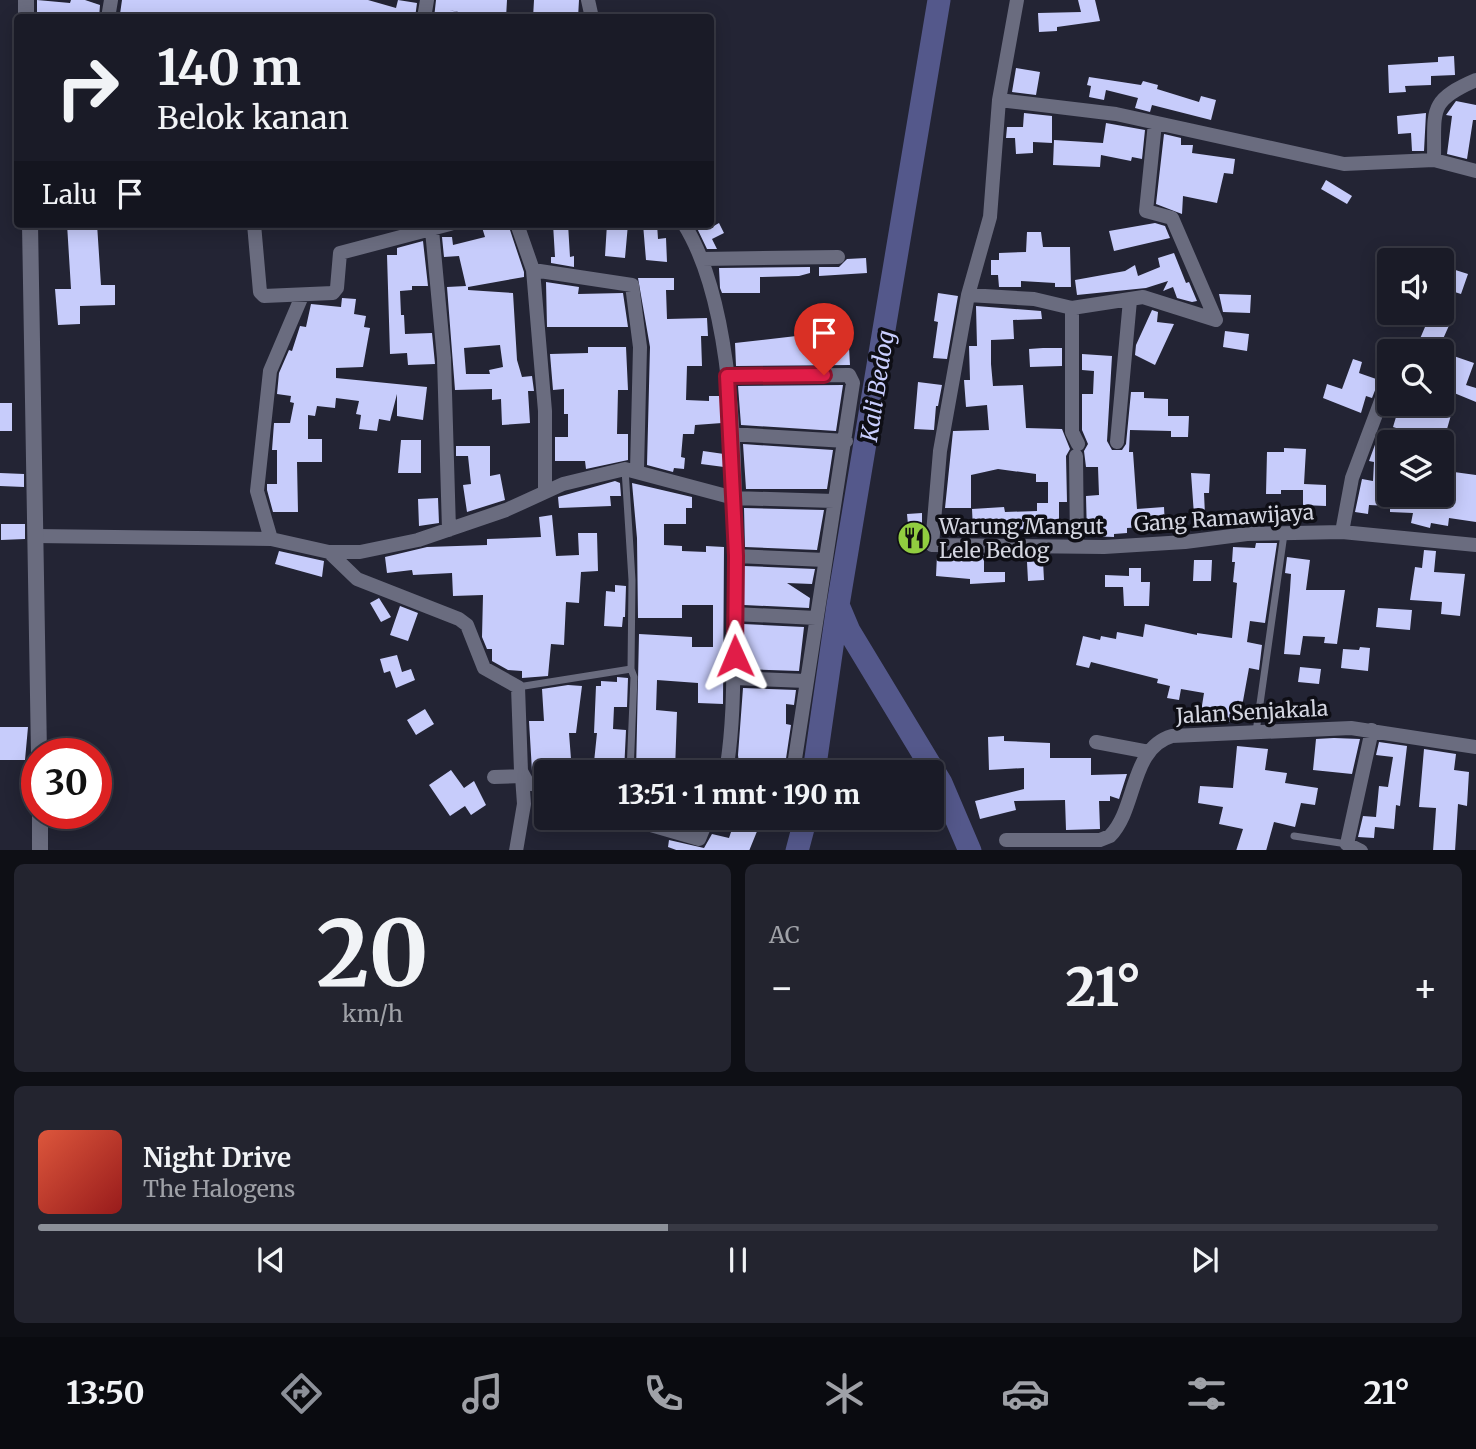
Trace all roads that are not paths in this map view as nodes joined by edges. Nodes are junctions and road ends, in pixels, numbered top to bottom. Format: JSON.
{"nodes":[{"id":1,"x":1017,"y":0,"type":"edge"},
{"id":2,"x":1476,"y":80,"type":"edge"},
{"id":3,"x":999,"y":100,"type":"junction"},
{"id":4,"x":1155,"y":123,"type":"junction"},
{"id":5,"x":1434,"y":160,"type":"junction"},
{"id":6,"x":1476,"y":171,"type":"edge"},
{"id":7,"x":30,"y":228,"type":"edge"},
{"id":8,"x":254,"y":228,"type":"edge"},
{"id":9,"x":518,"y":228,"type":"edge"},
{"id":10,"x":686,"y":228,"type":"edge"},
{"id":11,"x":424,"y":229,"type":"edge"},
{"id":12,"x":838,"y":257,"type":"dead end"},
{"id":13,"x":702,"y":259,"type":"junction"},
{"id":14,"x":533,"y":270,"type":"junction"},
{"id":15,"x":968,"y":295,"type":"junction"},
{"id":16,"x":302,"y":296,"type":"junction"},
{"id":17,"x":1130,"y":300,"type":"junction"},
{"id":18,"x":1072,"y":308,"type":"junction"},
{"id":19,"x":727,"y":376,"type":"junction"},
{"id":20,"x":1377,"y":412,"type":"edge"},
{"id":21,"x":730,"y":434,"type":"junction"},
{"id":22,"x":846,"y":440,"type":"junction"},
{"id":23,"x":1117,"y":442,"type":"dead end"},
{"id":24,"x":631,"y":469,"type":"junction"},
{"id":25,"x":545,"y":492,"type":"junction"},
{"id":26,"x":734,"y":498,"type":"junction"},
{"id":27,"x":834,"y":501,"type":"junction"},
{"id":28,"x":449,"y":530,"type":"junction"},
{"id":29,"x":1342,"y":532,"type":"junction"},
{"id":30,"x":1284,"y":533,"type":"junction"},
{"id":31,"x":35,"y":536,"type":"junction"},
{"id":32,"x":271,"y":539,"type":"junction"},
{"id":33,"x":1476,"y":545,"type":"edge"},
{"id":34,"x":1077,"y":547,"type":"junction"},
{"id":35,"x":329,"y":552,"type":"junction"},
{"id":36,"x":736,"y":556,"type":"junction"},
{"id":37,"x":825,"y":560,"type":"junction"},
{"id":38,"x":734,"y":614,"type":"junction"},
{"id":39,"x":816,"y":618,"type":"junction"},
{"id":40,"x":631,"y":669,"type":"junction"},
{"id":41,"x":735,"y":678,"type":"junction"},
{"id":42,"x":806,"y":681,"type":"junction"},
{"id":43,"x":518,"y":687,"type":"junction"},
{"id":44,"x":1372,"y":730,"type":"junction"},
{"id":45,"x":1256,"y":732,"type":"junction"},
{"id":46,"x":39,"y":738,"type":"edge"},
{"id":47,"x":1096,"y":741,"type":"dead end"},
{"id":48,"x":1476,"y":747,"type":"edge"},
{"id":49,"x":1149,"y":752,"type":"junction"},
{"id":50,"x":631,"y":760,"type":"edge"},
{"id":51,"x":727,"y":760,"type":"edge"},
{"id":52,"x":795,"y":760,"type":"edge"},
{"id":53,"x":522,"y":776,"type":"junction"},
{"id":54,"x":494,"y":777,"type":"dead end"},
{"id":55,"x":534,"y":785,"type":"edge"},
{"id":56,"x":40,"y":829,"type":"edge"},
{"id":57,"x":659,"y":830,"type":"edge"},
{"id":58,"x":1294,"y":836,"type":"dead end"},
{"id":59,"x":1006,"y":840,"type":"dead end"},
{"id":60,"x":698,"y":845,"type":"edge"},
{"id":61,"x":1042,"y":845,"type":"edge"},
{"id":62,"x":1354,"y":847,"type":"edge"},
{"id":63,"x":40,"y":850,"type":"edge"},
{"id":64,"x":516,"y":850,"type":"edge"}],
"edges":[{"from":1,"to":3,"type":"street"},
{"from":2,"to":5,"type":"street"},
{"from":3,"to":4,"type":"street"},
{"from":3,"to":15,"type":"street"},
{"from":4,"to":5,"type":"street"},
{"from":4,"to":17,"type":"street"},
{"from":5,"to":6,"type":"street"},
{"from":7,"to":31,"type":"street"},
{"from":8,"to":16,"type":"street"},
{"from":9,"to":14,"type":"street"},
{"from":10,"to":13,"type":"street"},
{"from":11,"to":16,"type":"street"},
{"from":11,"to":28,"type":"street"},
{"from":12,"to":13,"type":"street"},
{"from":13,"to":19,"type":"street"},
{"from":14,"to":24,"type":"street"},
{"from":14,"to":25,"type":"street"},
{"from":15,"to":18,"type":"street"},
{"from":15,"to":34,"type":"street","name":"Gang Ramawijaya"},
{"from":16,"to":32,"type":"street"},
{"from":17,"to":18,"type":"street"},
{"from":17,"to":23,"type":"street"},
{"from":18,"to":34,"type":"street"},
{"from":19,"to":21,"type":"street"},
{"from":19,"to":22,"type":"street"},
{"from":20,"to":29,"type":"street"},
{"from":21,"to":22,"type":"street"},
{"from":21,"to":26,"type":"street"},
{"from":22,"to":27,"type":"street"},
{"from":24,"to":25,"type":"street"},
{"from":24,"to":26,"type":"street"},
{"from":24,"to":40,"type":"lane"},
{"from":25,"to":28,"type":"street"},
{"from":26,"to":27,"type":"street"},
{"from":26,"to":36,"type":"street"},
{"from":27,"to":37,"type":"street"},
{"from":28,"to":35,"type":"street"},
{"from":29,"to":30,"type":"street","name":"Gang Ramawijaya"},
{"from":29,"to":33,"type":"street","name":"Gang Ramawijaya"},
{"from":30,"to":34,"type":"street","name":"Gang Ramawijaya"},
{"from":30,"to":45,"type":"lane"},
{"from":31,"to":32,"type":"street"},
{"from":31,"to":46,"type":"street"},
{"from":32,"to":35,"type":"street"},
{"from":35,"to":43,"type":"street"},
{"from":36,"to":37,"type":"street"},
{"from":36,"to":38,"type":"street"},
{"from":37,"to":39,"type":"street"},
{"from":38,"to":39,"type":"street"},
{"from":38,"to":41,"type":"street"},
{"from":39,"to":42,"type":"street"},
{"from":40,"to":43,"type":"lane"},
{"from":40,"to":50,"type":"lane"},
{"from":41,"to":42,"type":"street"},
{"from":41,"to":51,"type":"street"},
{"from":42,"to":52,"type":"street"},
{"from":43,"to":53,"type":"street"},
{"from":44,"to":45,"type":"street","name":"Jalan Senjakala"},
{"from":44,"to":48,"type":"street","name":"Jalan Senjakala"},
{"from":44,"to":62,"type":"street"},
{"from":45,"to":49,"type":"street","name":"Jalan Senjakala"},
{"from":47,"to":49,"type":"street"},
{"from":49,"to":61,"type":"street"},
{"from":53,"to":54,"type":"street"},
{"from":53,"to":55,"type":"street"},
{"from":53,"to":64,"type":"street"},
{"from":56,"to":63,"type":"street"},
{"from":57,"to":60,"type":"street"},
{"from":58,"to":62,"type":"lane"},
{"from":59,"to":61,"type":"street"}]}
